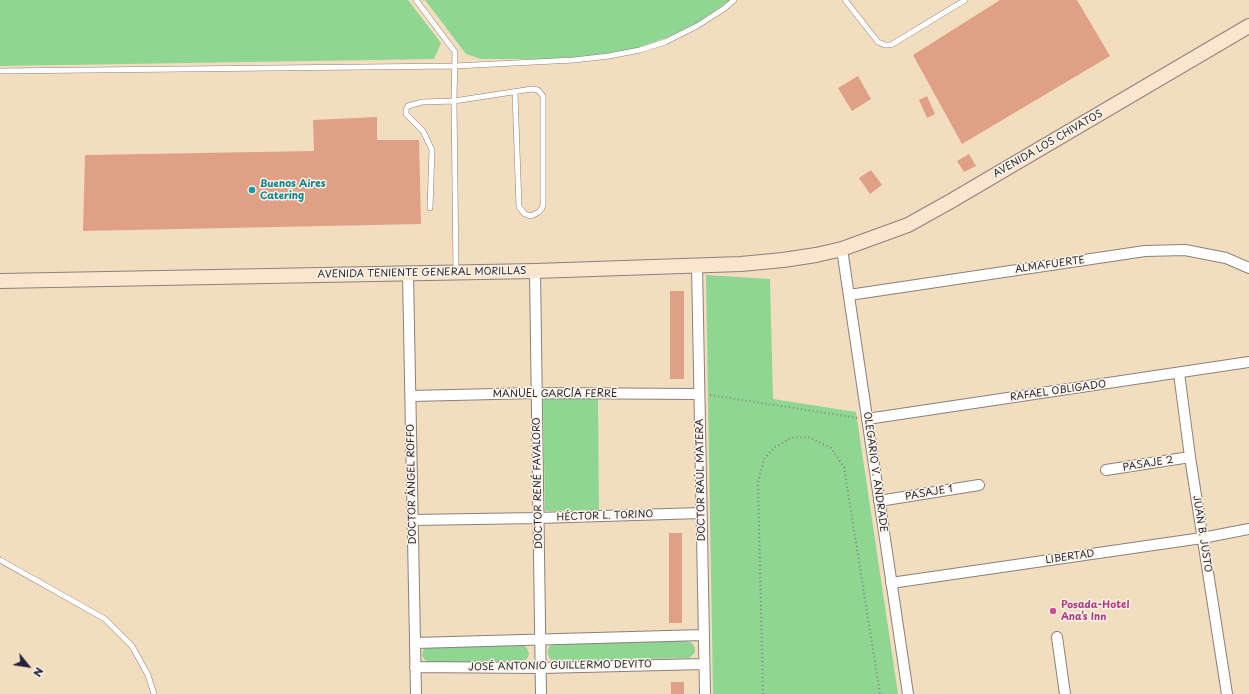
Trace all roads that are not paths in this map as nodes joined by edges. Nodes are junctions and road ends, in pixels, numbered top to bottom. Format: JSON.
{"nodes":[{"id":1,"x":416,"y":0,"type":"edge"},
{"id":2,"x":734,"y":0,"type":"edge"},
{"id":3,"x":845,"y":0,"type":"edge"},
{"id":4,"x":965,"y":0,"type":"edge"},
{"id":5,"x":1249,"y":26,"type":"edge"},
{"id":6,"x":455,"y":66,"type":"junction"},
{"id":7,"x":0,"y":71,"type":"edge"},
{"id":8,"x":514,"y":92,"type":"junction"},
{"id":9,"x":454,"y":101,"type":"junction"},
{"id":10,"x":430,"y":208,"type":"dead end"},
{"id":11,"x":842,"y":249,"type":"junction"},
{"id":12,"x":697,"y":265,"type":"junction"},
{"id":13,"x":1249,"y":268,"type":"edge"},
{"id":14,"x":535,"y":271,"type":"junction"},
{"id":15,"x":456,"y":273,"type":"junction"},
{"id":16,"x":408,"y":274,"type":"junction"},
{"id":17,"x":0,"y":281,"type":"edge"},
{"id":18,"x":849,"y":295,"type":"junction"},
{"id":19,"x":1249,"y":362,"type":"edge"},
{"id":20,"x":1179,"y":373,"type":"junction"},
{"id":21,"x":537,"y":393,"type":"junction"},
{"id":22,"x":699,"y":394,"type":"junction"},
{"id":23,"x":411,"y":396,"type":"junction"},
{"id":24,"x":867,"y":419,"type":"junction"},
{"id":25,"x":1190,"y":457,"type":"junction"},
{"id":26,"x":1106,"y":470,"type":"dead end"},
{"id":27,"x":979,"y":485,"type":"dead end"},
{"id":28,"x":879,"y":501,"type":"junction"},
{"id":29,"x":702,"y":514,"type":"junction"},
{"id":30,"x":538,"y":518,"type":"junction"},
{"id":31,"x":413,"y":520,"type":"junction"},
{"id":32,"x":1249,"y":529,"type":"edge"},
{"id":33,"x":1202,"y":538,"type":"junction"},
{"id":34,"x":0,"y":560,"type":"edge"},
{"id":35,"x":891,"y":583,"type":"junction"},
{"id":36,"x":704,"y":635,"type":"junction"},
{"id":37,"x":1057,"y":637,"type":"dead end"},
{"id":38,"x":540,"y":639,"type":"junction"},
{"id":39,"x":415,"y":643,"type":"junction"},
{"id":40,"x":704,"y":664,"type":"junction"},
{"id":41,"x":415,"y":667,"type":"junction"},
{"id":42,"x":541,"y":668,"type":"junction"},
{"id":43,"x":154,"y":694,"type":"edge"},
{"id":44,"x":416,"y":694,"type":"edge"},
{"id":45,"x":541,"y":694,"type":"edge"},
{"id":46,"x":705,"y":694,"type":"edge"},
{"id":47,"x":908,"y":694,"type":"edge"},
{"id":48,"x":1065,"y":694,"type":"edge"},
{"id":49,"x":1227,"y":694,"type":"edge"}],
"edges":[{"from":1,"to":6,"type":"lane"},
{"from":2,"to":6,"type":"lane"},
{"from":3,"to":4,"type":"lane"},
{"from":5,"to":11,"type":"main road","name":"AVENIDA LOS CHIVATOS"},
{"from":6,"to":7,"type":"lane"},
{"from":6,"to":9,"type":"lane"},
{"from":8,"to":8,"type":"lane"},
{"from":8,"to":9,"type":"lane"},
{"from":9,"to":10,"type":"lane"},
{"from":9,"to":15,"type":"lane"},
{"from":11,"to":12,"type":"main road","name":"AVENIDA TENIENTE GENERAL MORILLAS"},
{"from":11,"to":18,"type":"street","name":"OLEGARIO V. ANDRADE"},
{"from":12,"to":14,"type":"main road","name":"AVENIDA TENIENTE GENERAL MORILLAS"},
{"from":12,"to":22,"type":"street","name":"DOCTOR RAÚL MATERA"},
{"from":13,"to":18,"type":"street","name":"ALMAFUERTE"},
{"from":14,"to":15,"type":"main road","name":"AVENIDA TENIENTE GENERAL MORILLAS"},
{"from":14,"to":21,"type":"street","name":"DOCTOR RENÉ FAVALORO"},
{"from":15,"to":16,"type":"main road","name":"AVENIDA TENIENTE GENERAL MORILLAS"},
{"from":16,"to":17,"type":"main road","name":"AVENIDA TENIENTE GENERAL MORILLAS"},
{"from":16,"to":23,"type":"street","name":"DOCTOR ÁNGEL ROFFO"},
{"from":18,"to":24,"type":"street","name":"OLEGARIO V. ANDRADE"},
{"from":19,"to":20,"type":"street","name":"RAFAEL OBLIGADO"},
{"from":20,"to":24,"type":"street","name":"RAFAEL OBLIGADO"},
{"from":20,"to":25,"type":"street","name":"JUAN B. JUSTO"},
{"from":21,"to":22,"type":"street","name":"MANUEL GARCÍA FERRE"},
{"from":21,"to":23,"type":"street","name":"MANUEL GARCÍA FERRE"},
{"from":21,"to":30,"type":"street","name":"DOCTOR RENÉ FAVALORO"},
{"from":22,"to":29,"type":"street","name":"DOCTOR RAÚL MATERA"},
{"from":23,"to":31,"type":"street","name":"DOCTOR ÁNGEL ROFFO"},
{"from":24,"to":28,"type":"street","name":"OLEGARIO V. ANDRADE"},
{"from":25,"to":26,"type":"street","name":"PASAJE 2"},
{"from":25,"to":33,"type":"street","name":"JUAN B. JUSTO"},
{"from":27,"to":28,"type":"street","name":"PASAJE 1"},
{"from":28,"to":35,"type":"street","name":"OLEGARIO V. ANDRADE"},
{"from":29,"to":30,"type":"street","name":"HÉCTOR L. TORINO"},
{"from":29,"to":36,"type":"street","name":"DOCTOR RAÚL MATERA"},
{"from":30,"to":31,"type":"street","name":"HÉCTOR L. TORINO"},
{"from":30,"to":38,"type":"street","name":"DOCTOR RENÉ FAVALORO"},
{"from":31,"to":39,"type":"street","name":"DOCTOR ÁNGEL ROFFO"},
{"from":32,"to":33,"type":"street","name":"LIBERTAD"},
{"from":33,"to":35,"type":"street","name":"LIBERTAD"},
{"from":33,"to":49,"type":"street","name":"JUAN B. JUSTO"},
{"from":34,"to":43,"type":"lane"},
{"from":35,"to":47,"type":"street","name":"OLEGARIO V. ANDRADE"},
{"from":36,"to":38,"type":"street"},
{"from":36,"to":40,"type":"street","name":"DOCTOR RAÚL MATERA"},
{"from":37,"to":48,"type":"street"},
{"from":38,"to":39,"type":"street"},
{"from":38,"to":42,"type":"street","name":"DOCTOR RENÉ FAVALORO"},
{"from":39,"to":41,"type":"street","name":"DOCTOR ÁNGEL ROFFO"},
{"from":40,"to":42,"type":"street","name":"JOSÉ ANTONIO GUILLERMO DEVITO"},
{"from":40,"to":46,"type":"street","name":"DOCTOR RAÚL MATERA"},
{"from":41,"to":42,"type":"street","name":"JOSÉ ANTONIO GUILLERMO DEVITO"},
{"from":41,"to":44,"type":"street","name":"DOCTOR ÁNGEL ROFFO"},
{"from":42,"to":45,"type":"street","name":"DOCTOR RENÉ FAVALORO"}]}
